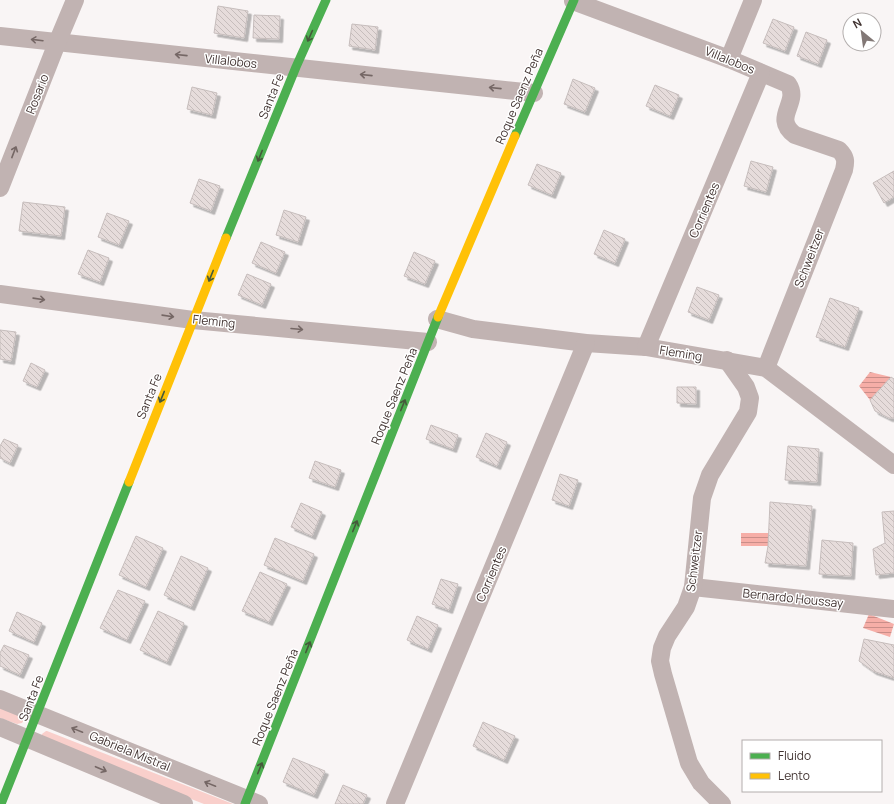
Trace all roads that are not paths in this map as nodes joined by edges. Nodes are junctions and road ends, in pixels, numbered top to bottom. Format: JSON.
{"nodes":[{"id":1,"x":75,"y":0,"type":"edge"},
{"id":2,"x":326,"y":0,"type":"edge"},
{"id":3,"x":574,"y":0,"type":"edge"},
{"id":4,"x":753,"y":0,"type":"edge"},
{"id":5,"x":0,"y":36,"type":"edge"},
{"id":6,"x":57,"y":43,"type":"junction"},
{"id":7,"x":729,"y":58,"type":"junction"},
{"id":8,"x":296,"y":67,"type":"junction"},
{"id":9,"x":761,"y":72,"type":"junction"},
{"id":10,"x":534,"y":93,"type":"junction"},
{"id":11,"x":840,"y":150,"type":"joint"},
{"id":12,"x":0,"y":188,"type":"edge"},
{"id":13,"x":0,"y":294,"type":"edge"},
{"id":14,"x":437,"y":319,"type":"junction"},
{"id":15,"x":193,"y":320,"type":"junction"},
{"id":16,"x":428,"y":342,"type":"junction"},
{"id":17,"x":586,"y":343,"type":"junction"},
{"id":18,"x":646,"y":347,"type":"junction"},
{"id":19,"x":728,"y":360,"type":"junction"},
{"id":20,"x":766,"y":368,"type":"junction"},
{"id":21,"x":894,"y":465,"type":"edge"},
{"id":22,"x":693,"y":587,"type":"junction"},
{"id":23,"x":894,"y":608,"type":"edge"},
{"id":24,"x":0,"y":699,"type":"edge"},
{"id":25,"x":37,"y":714,"type":"junction"},
{"id":26,"x":0,"y":728,"type":"edge"},
{"id":27,"x":28,"y":738,"type":"junction"},
{"id":28,"x":251,"y":802,"type":"edge"},
{"id":29,"x":1,"y":804,"type":"edge"},
{"id":30,"x":184,"y":804,"type":"edge"},
{"id":31,"x":395,"y":804,"type":"edge"},
{"id":32,"x":722,"y":804,"type":"edge"}],
"edges":[{"from":1,"to":6,"type":"street","name":"Rosario"},
{"from":2,"to":8,"type":"street","name":"Santa Fe","one_way":true},
{"from":3,"to":7,"type":"street","name":"Villalobos"},
{"from":3,"to":10,"type":"street","name":"Roque Saenz Peña"},
{"from":4,"to":7,"type":"street"},
{"from":6,"to":5,"type":"street","name":"Villalobos","one_way":true},
{"from":8,"to":6,"type":"street","name":"Villalobos","one_way":true},
{"from":12,"to":6,"type":"street","name":"Rosario","one_way":true},
{"from":7,"to":9,"type":"street","name":"Villalobos"},
{"from":10,"to":8,"type":"street","name":"Villalobos","one_way":true},
{"from":8,"to":15,"type":"street","name":"Santa Fe","one_way":true},
{"from":9,"to":11,"type":"street","name":"Villalobos"},
{"from":9,"to":18,"type":"street","name":"Corrientes"},
{"from":10,"to":14,"type":"street","name":"Roque Saenz Peña"},
{"from":11,"to":20,"type":"street","name":"Schweitzer"},
{"from":13,"to":15,"type":"street","name":"Fleming","one_way":true},
{"from":14,"to":16,"type":"street","name":"Roque Saenz Peña"},
{"from":14,"to":17,"type":"street","name":"Fleming"},
{"from":15,"to":16,"type":"street","name":"Fleming","one_way":true},
{"from":15,"to":25,"type":"street","name":"Santa Fe","one_way":true},
{"from":28,"to":16,"type":"street","name":"Roque Saenz Peña","one_way":true},
{"from":17,"to":18,"type":"street","name":"Fleming"},
{"from":17,"to":31,"type":"street","name":"Corrientes"},
{"from":18,"to":19,"type":"street","name":"Fleming"},
{"from":19,"to":20,"type":"street","name":"Fleming"},
{"from":19,"to":22,"type":"street","name":"Schweitzer"},
{"from":20,"to":21,"type":"street","name":"Fleming"},
{"from":22,"to":23,"type":"street","name":"Bernardo Houssay"},
{"from":22,"to":32,"type":"street","name":"Schweitzer"},
{"from":24,"to":25,"type":"street","name":"Gabriela Mistral"},
{"from":25,"to":27,"type":"street","name":"Santa Fe"},
{"from":28,"to":25,"type":"street","name":"Gabriela Mistral","one_way":true},
{"from":26,"to":27,"type":"street"},
{"from":27,"to":29,"type":"street","name":"Santa Fe"},
{"from":27,"to":30,"type":"street","one_way":true}]}
